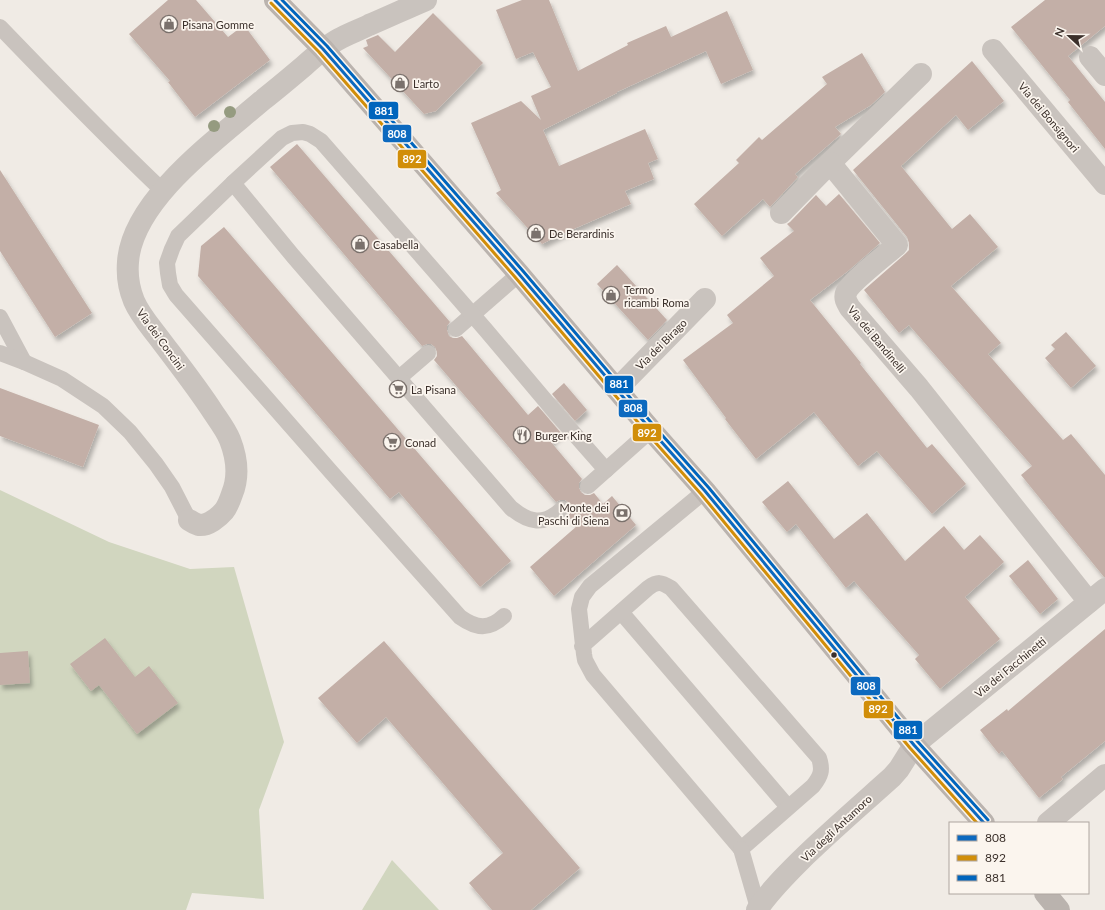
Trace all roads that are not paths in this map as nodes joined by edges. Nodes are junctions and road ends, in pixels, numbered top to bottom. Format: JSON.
{"nodes":[{"id":1,"x":275,"y":0,"type":"edge"},
{"id":2,"x":426,"y":0,"type":"edge"},
{"id":3,"x":0,"y":27,"type":"edge"},
{"id":4,"x":323,"y":49,"type":"junction"},
{"id":5,"x":993,"y":50,"type":"dead end"},
{"id":6,"x":1090,"y":57,"type":"dead end"},
{"id":7,"x":921,"y":74,"type":"dead end"},
{"id":8,"x":1105,"y":75,"type":"edge"},
{"id":9,"x":830,"y":163,"type":"junction"},
{"id":10,"x":233,"y":183,"type":"junction"},
{"id":11,"x":1105,"y":184,"type":"edge"},
{"id":12,"x":162,"y":191,"type":"junction"},
{"id":13,"x":781,"y":213,"type":"dead end"},
{"id":14,"x":519,"y":274,"type":"junction"},
{"id":15,"x":705,"y":300,"type":"dead end"},
{"id":16,"x":473,"y":315,"type":"junction"},
{"id":17,"x":0,"y":317,"type":"edge"},
{"id":18,"x":456,"y":330,"type":"dead end"},
{"id":19,"x":0,"y":353,"type":"edge"},
{"id":20,"x":428,"y":353,"type":"dead end"},
{"id":21,"x":24,"y":362,"type":"junction"},
{"id":22,"x":399,"y":378,"type":"junction"},
{"id":23,"x":617,"y":389,"type":"junction"},
{"id":24,"x":651,"y":430,"type":"junction"},
{"id":25,"x":606,"y":470,"type":"junction"},
{"id":26,"x":588,"y":486,"type":"dead end"},
{"id":27,"x":705,"y":491,"type":"junction"},
{"id":28,"x":562,"y":509,"type":"dead end"},
{"id":29,"x":189,"y":520,"type":"joint"},
{"id":30,"x":1097,"y":596,"type":"edge"},
{"id":31,"x":621,"y":612,"type":"junction"},
{"id":32,"x":504,"y":616,"type":"dead end"},
{"id":33,"x":582,"y":646,"type":"junction"},
{"id":34,"x":914,"y":745,"type":"junction"},
{"id":35,"x":1105,"y":775,"type":"edge"},
{"id":36,"x":788,"y":807,"type":"junction"},
{"id":37,"x":983,"y":822,"type":"edge"},
{"id":38,"x":1049,"y":822,"type":"edge"},
{"id":39,"x":741,"y":849,"type":"junction"},
{"id":40,"x":1045,"y":894,"type":"edge"},
{"id":41,"x":758,"y":909,"type":"edge"},
{"id":42,"x":1059,"y":910,"type":"edge"}],
"edges":[{"from":1,"to":4,"type":"main road"},
{"from":2,"to":4,"type":"street","name":"Via dei Concini"},
{"from":3,"to":12,"type":"lane"},
{"from":4,"to":12,"type":"street","name":"Via dei Concini"},
{"from":4,"to":14,"type":"main road"},
{"from":5,"to":11,"type":"street","name":"Via dei Bonsignori"},
{"from":6,"to":8,"type":"street"},
{"from":7,"to":9,"type":"street"},
{"from":9,"to":13,"type":"street"},
{"from":9,"to":30,"type":"street","name":"Via dei Bandinelli"},
{"from":10,"to":16,"type":"lane"},
{"from":10,"to":22,"type":"lane"},
{"from":10,"to":32,"type":"lane"},
{"from":12,"to":29,"type":"street","name":"Via dei Concini"},
{"from":14,"to":16,"type":"lane"},
{"from":14,"to":23,"type":"main road"},
{"from":15,"to":23,"type":"street","name":"Via dei Birago"},
{"from":16,"to":18,"type":"lane"},
{"from":16,"to":25,"type":"lane"},
{"from":17,"to":21,"type":"lane"},
{"from":19,"to":21,"type":"lane"},
{"from":20,"to":22,"type":"lane"},
{"from":21,"to":29,"type":"lane"},
{"from":22,"to":28,"type":"lane"},
{"from":23,"to":24,"type":"main road"},
{"from":24,"to":25,"type":"lane"},
{"from":24,"to":27,"type":"main road"},
{"from":25,"to":26,"type":"lane"},
{"from":27,"to":33,"type":"lane"},
{"from":27,"to":34,"type":"main road"},
{"from":30,"to":34,"type":"street","name":"Via dei Facchinetti"},
{"from":31,"to":33,"type":"lane"},
{"from":31,"to":36,"type":"lane"},
{"from":31,"to":36,"type":"lane"},
{"from":33,"to":39,"type":"lane"},
{"from":34,"to":37,"type":"main road"},
{"from":34,"to":41,"type":"street","name":"Via degli Antamoro"},
{"from":35,"to":38,"type":"street"},
{"from":36,"to":39,"type":"lane"},
{"from":39,"to":41,"type":"lane"},
{"from":40,"to":42,"type":"main road"}]}
